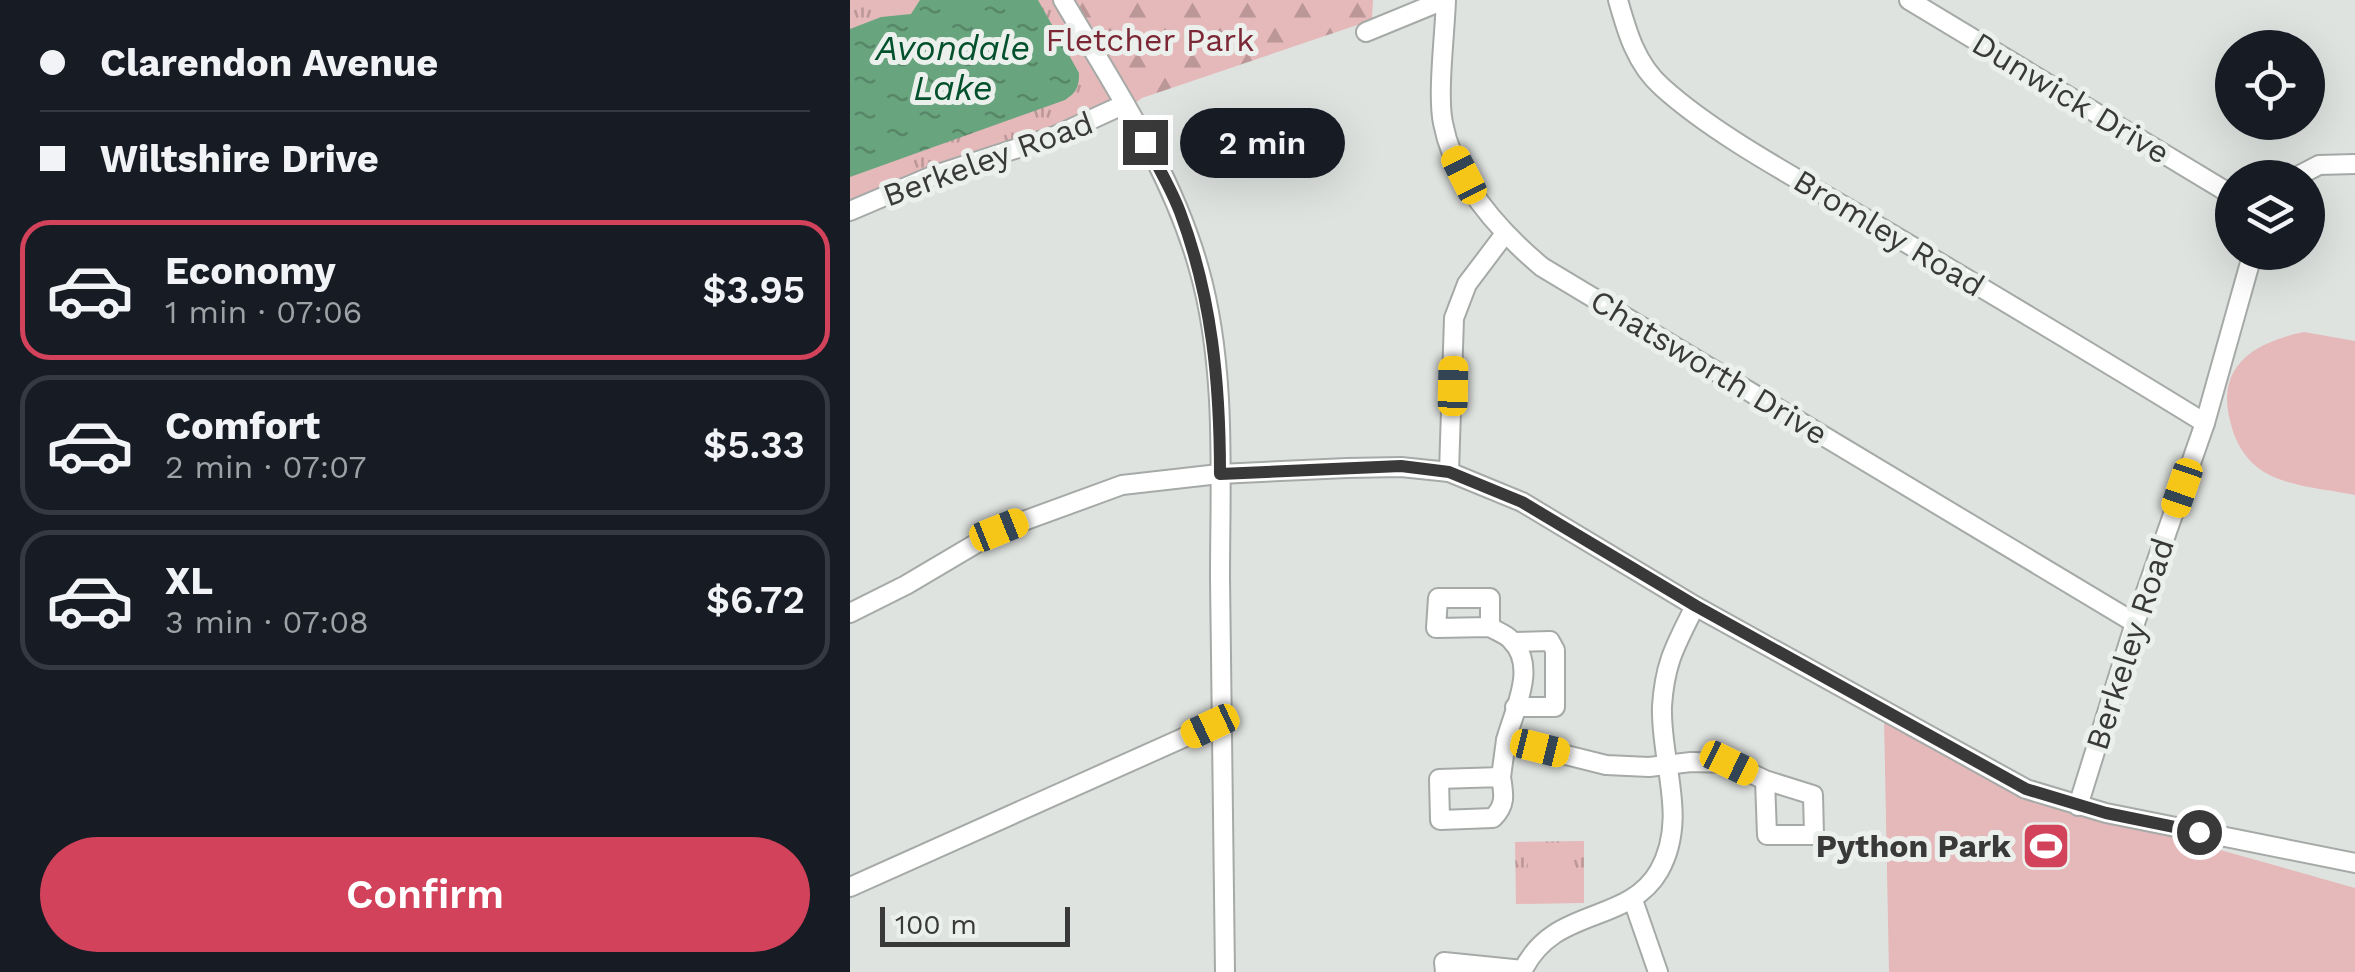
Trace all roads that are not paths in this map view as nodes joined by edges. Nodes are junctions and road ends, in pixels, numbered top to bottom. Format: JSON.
{"nodes":[{"id":1,"x":1063,"y":0,"type":"edge"},
{"id":2,"x":1445,"y":0,"type":"edge"},
{"id":3,"x":1618,"y":0,"type":"edge"},
{"id":4,"x":1909,"y":0,"type":"edge"},
{"id":5,"x":1366,"y":32,"type":"dead end"},
{"id":6,"x":1125,"y":104,"type":"junction"},
{"id":7,"x":2355,"y":164,"type":"edge"},
{"id":8,"x":2325,"y":165,"type":"edge"},
{"id":9,"x":2215,"y":186,"type":"edge"},
{"id":10,"x":850,"y":211,"type":"edge"},
{"id":11,"x":1504,"y":236,"type":"junction"},
{"id":12,"x":2248,"y":270,"type":"edge"},
{"id":13,"x":2205,"y":422,"type":"junction"},
{"id":14,"x":1449,"y":472,"type":"junction"},
{"id":15,"x":1220,"y":474,"type":"junction"},
{"id":16,"x":1696,"y":606,"type":"junction"},
{"id":17,"x":850,"y":612,"type":"edge"},
{"id":18,"x":2134,"y":623,"type":"junction"},
{"id":19,"x":1490,"y":627,"type":"dead end"},
{"id":20,"x":1512,"y":642,"type":"junction"},
{"id":21,"x":1515,"y":707,"type":"junction"},
{"id":22,"x":1221,"y":721,"type":"junction"},
{"id":23,"x":1506,"y":740,"type":"junction"},
{"id":24,"x":1670,"y":764,"type":"junction"},
{"id":25,"x":1501,"y":777,"type":"dead end"},
{"id":26,"x":1765,"y":780,"type":"dead end"},
{"id":27,"x":2078,"y":806,"type":"junction"},
{"id":28,"x":2355,"y":863,"type":"edge"},
{"id":29,"x":850,"y":888,"type":"edge"},
{"id":30,"x":1634,"y":900,"type":"junction"},
{"id":31,"x":1522,"y":971,"type":"edge"},
{"id":32,"x":1225,"y":972,"type":"edge"},
{"id":33,"x":1444,"y":972,"type":"edge"},
{"id":34,"x":1658,"y":972,"type":"edge"}],
"edges":[{"from":1,"to":6,"type":"street"},
{"from":2,"to":5,"type":"street"},
{"from":2,"to":11,"type":"street","name":"Chatsworth Drive"},
{"from":3,"to":13,"type":"street","name":"Bromley Road"},
{"from":4,"to":9,"type":"street","name":"Dunwick Drive"},
{"from":6,"to":10,"type":"street","name":"Berkeley Road"},
{"from":6,"to":15,"type":"street"},
{"from":7,"to":8,"type":"street"},
{"from":11,"to":14,"type":"street"},
{"from":11,"to":18,"type":"street","name":"Chatsworth Drive"},
{"from":12,"to":13,"type":"street","name":"Berkeley Road"},
{"from":13,"to":18,"type":"street","name":"Berkeley Road"},
{"from":14,"to":15,"type":"street"},
{"from":14,"to":16,"type":"street"},
{"from":15,"to":17,"type":"street"},
{"from":15,"to":22,"type":"street"},
{"from":16,"to":24,"type":"street"},
{"from":16,"to":27,"type":"street"},
{"from":18,"to":27,"type":"street","name":"Berkeley Road"},
{"from":19,"to":20,"type":"street"},
{"from":20,"to":21,"type":"street"},
{"from":20,"to":21,"type":"street"},
{"from":21,"to":23,"type":"street"},
{"from":22,"to":29,"type":"street"},
{"from":22,"to":32,"type":"street"},
{"from":23,"to":24,"type":"street"},
{"from":23,"to":25,"type":"street"},
{"from":24,"to":26,"type":"street"},
{"from":24,"to":30,"type":"street"},
{"from":27,"to":28,"type":"street"},
{"from":30,"to":31,"type":"street"},
{"from":30,"to":34,"type":"street"},
{"from":31,"to":33,"type":"street"}]}
